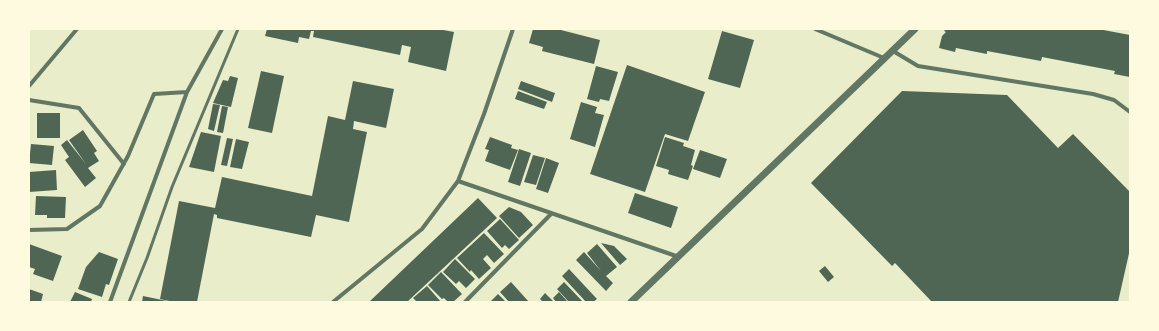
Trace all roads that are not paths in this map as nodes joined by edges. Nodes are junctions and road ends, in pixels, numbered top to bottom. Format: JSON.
{"nodes":[{"id":1,"x":77,"y":29,"type":"edge"},
{"id":2,"x":222,"y":29,"type":"edge"},
{"id":3,"x":238,"y":29,"type":"edge"},
{"id":4,"x":513,"y":29,"type":"edge"},
{"id":5,"x":815,"y":29,"type":"edge"},
{"id":6,"x":915,"y":29,"type":"edge"},
{"id":7,"x":892,"y":51,"type":"junction"},
{"id":8,"x":884,"y":58,"type":"junction"},
{"id":9,"x":29,"y":86,"type":"edge"},
{"id":10,"x":187,"y":92,"type":"junction"},
{"id":11,"x":29,"y":100,"type":"edge"},
{"id":12,"x":1130,"y":112,"type":"edge"},
{"id":13,"x":124,"y":164,"type":"junction"},
{"id":14,"x":458,"y":181,"type":"junction"},
{"id":15,"x":551,"y":214,"type":"junction"},
{"id":16,"x":29,"y":230,"type":"edge"},
{"id":17,"x":679,"y":257,"type":"junction"},
{"id":18,"x":110,"y":302,"type":"edge"},
{"id":19,"x":129,"y":302,"type":"edge"},
{"id":20,"x":333,"y":302,"type":"edge"},
{"id":21,"x":465,"y":302,"type":"edge"},
{"id":22,"x":631,"y":302,"type":"edge"}],
"edges":[{"from":1,"to":9,"type":"street"},
{"from":2,"to":10,"type":"street"},
{"from":3,"to":19,"type":"lane"},
{"from":4,"to":14,"type":"street"},
{"from":5,"to":8,"type":"street"},
{"from":6,"to":7,"type":"street"},
{"from":7,"to":8,"type":"street"},
{"from":7,"to":12,"type":"street"},
{"from":8,"to":17,"type":"street"},
{"from":10,"to":13,"type":"street"},
{"from":10,"to":18,"type":"street"},
{"from":11,"to":13,"type":"street"},
{"from":13,"to":16,"type":"street"},
{"from":14,"to":15,"type":"street"},
{"from":14,"to":20,"type":"street"},
{"from":15,"to":17,"type":"street"},
{"from":15,"to":21,"type":"street"},
{"from":17,"to":22,"type":"street"}]}
